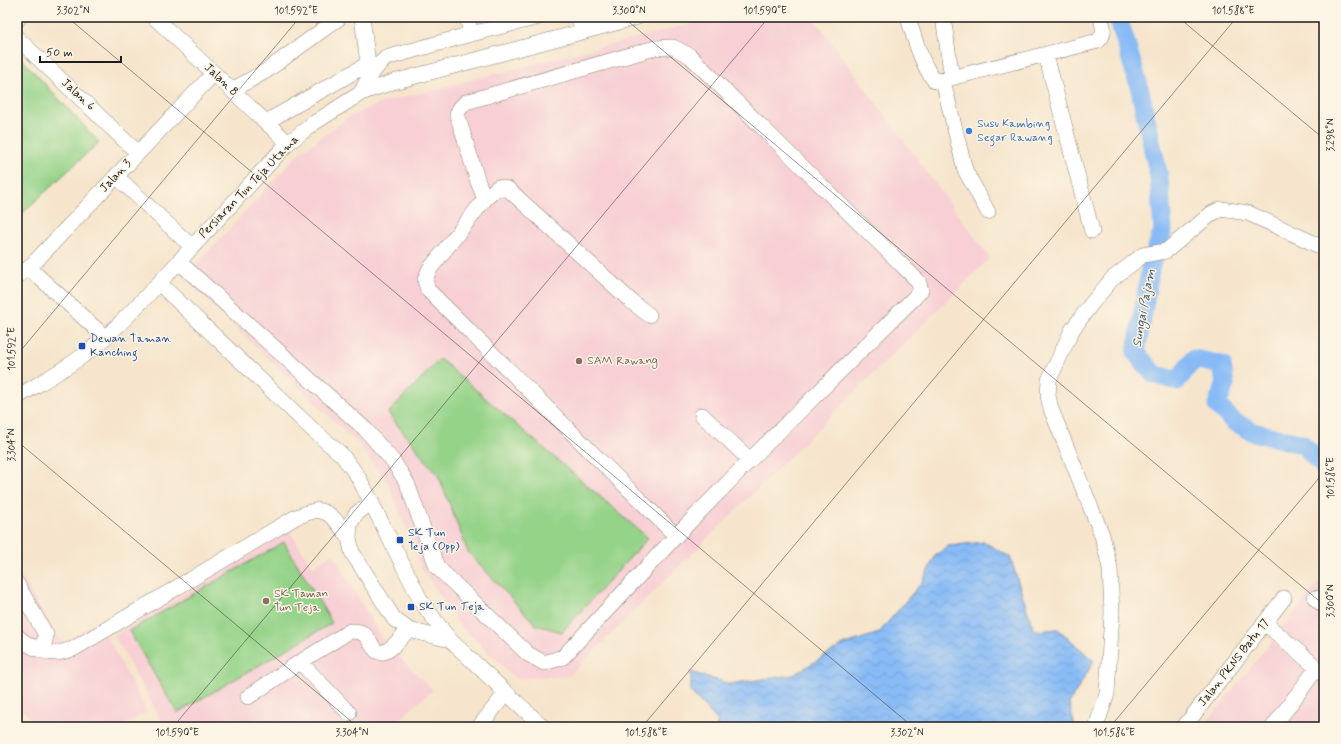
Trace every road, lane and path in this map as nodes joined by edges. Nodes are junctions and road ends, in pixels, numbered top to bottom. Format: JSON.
{"nodes":[{"id":1,"x":19,"y":17,"type":"edge"},
{"id":2,"x":154,"y":17,"type":"edge"},
{"id":3,"x":362,"y":17,"type":"edge"},
{"id":4,"x":468,"y":17,"type":"edge"},
{"id":5,"x":539,"y":17,"type":"edge"},
{"id":6,"x":578,"y":17,"type":"edge"},
{"id":7,"x":638,"y":17,"type":"edge"},
{"id":8,"x":908,"y":17,"type":"edge"},
{"id":9,"x":943,"y":17,"type":"edge"},
{"id":10,"x":1101,"y":17,"type":"edge"},
{"id":11,"x":339,"y":18,"type":"edge"},
{"id":12,"x":17,"y":20,"type":"edge"},
{"id":13,"x":582,"y":32,"type":"junction"},
{"id":14,"x":471,"y":34,"type":"junction"},
{"id":15,"x":17,"y":38,"type":"edge"},
{"id":16,"x":1046,"y":55,"type":"junction"},
{"id":17,"x":372,"y":65,"type":"junction"},
{"id":18,"x":214,"y":73,"type":"junction"},
{"id":19,"x":948,"y":79,"type":"junction"},
{"id":20,"x":232,"y":90,"type":"junction"},
{"id":21,"x":360,"y":93,"type":"junction"},
{"id":22,"x":266,"y":122,"type":"junction"},
{"id":23,"x":288,"y":143,"type":"junction"},
{"id":24,"x":138,"y":152,"type":"junction"},
{"id":25,"x":116,"y":176,"type":"junction"},
{"id":26,"x":485,"y":199,"type":"junction"},
{"id":27,"x":988,"y":212,"type":"dead end"},
{"id":28,"x":1092,"y":231,"type":"dead end"},
{"id":29,"x":192,"y":247,"type":"junction"},
{"id":30,"x":1324,"y":248,"type":"edge"},
{"id":31,"x":179,"y":262,"type":"junction"},
{"id":32,"x":23,"y":272,"type":"edge"},
{"id":33,"x":159,"y":283,"type":"junction"},
{"id":34,"x":649,"y":315,"type":"dead end"},
{"id":35,"x":105,"y":337,"type":"junction"},
{"id":36,"x":17,"y":397,"type":"edge"},
{"id":37,"x":702,"y":415,"type":"dead end"},
{"id":38,"x":750,"y":460,"type":"junction"},
{"id":39,"x":372,"y":502,"type":"junction"},
{"id":40,"x":676,"y":536,"type":"junction"},
{"id":41,"x":349,"y":538,"type":"junction"},
{"id":42,"x":17,"y":584,"type":"edge"},
{"id":43,"x":1284,"y":598,"type":"dead end"},
{"id":44,"x":1265,"y":623,"type":"junction"},
{"id":45,"x":409,"y":630,"type":"junction"},
{"id":46,"x":17,"y":636,"type":"edge"},
{"id":47,"x":450,"y":640,"type":"junction"},
{"id":48,"x":37,"y":649,"type":"junction"},
{"id":49,"x":300,"y":662,"type":"junction"},
{"id":50,"x":1321,"y":671,"type":"edge"},
{"id":51,"x":506,"y":693,"type":"junction"},
{"id":52,"x":248,"y":697,"type":"dead end"},
{"id":53,"x":349,"y":713,"type":"dead end"},
{"id":54,"x":479,"y":727,"type":"edge"},
{"id":55,"x":543,"y":727,"type":"edge"},
{"id":56,"x":1096,"y":727,"type":"edge"},
{"id":57,"x":1184,"y":727,"type":"edge"},
{"id":58,"x":1273,"y":727,"type":"edge"}],
"edges":[{"from":1,"to":12,"type":"street"},
{"from":2,"to":18,"type":"street","name":"Jalan 8"},
{"from":3,"to":17,"type":"street"},
{"from":4,"to":14,"type":"street"},
{"from":5,"to":14,"type":"street"},
{"from":6,"to":13,"type":"street"},
{"from":7,"to":13,"type":"street","name":"Persiaran Tun Teja Utama"},
{"from":8,"to":19,"type":"street"},
{"from":9,"to":19,"type":"street"},
{"from":10,"to":16,"type":"street"},
{"from":11,"to":20,"type":"street"},
{"from":13,"to":21,"type":"street","name":"Persiaran Tun Teja Utama"},
{"from":14,"to":17,"type":"street"},
{"from":15,"to":24,"type":"street","name":"Jalan 6"},
{"from":16,"to":19,"type":"street"},
{"from":16,"to":28,"type":"street"},
{"from":17,"to":21,"type":"street"},
{"from":17,"to":22,"type":"street"},
{"from":18,"to":20,"type":"street","name":"Jalan 8"},
{"from":18,"to":24,"type":"street","name":"Jalan 3"},
{"from":19,"to":27,"type":"street"},
{"from":20,"to":22,"type":"street","name":"Jalan 8"},
{"from":21,"to":23,"type":"street","name":"Persiaran Tun Teja Utama"},
{"from":22,"to":23,"type":"street","name":"Jalan 8"},
{"from":23,"to":29,"type":"street","name":"Persiaran Tun Teja Utama"},
{"from":24,"to":25,"type":"street","name":"Jalan 3"},
{"from":25,"to":29,"type":"street"},
{"from":25,"to":32,"type":"street","name":"Jalan 3"},
{"from":26,"to":34,"type":"street"},
{"from":26,"to":38,"type":"street"},
{"from":26,"to":40,"type":"street"},
{"from":29,"to":31,"type":"street","name":"Persiaran Tun Teja Utama"},
{"from":30,"to":56,"type":"street"},
{"from":31,"to":33,"type":"street","name":"Persiaran Tun Teja Utama"},
{"from":31,"to":40,"type":"street"},
{"from":32,"to":35,"type":"street"},
{"from":33,"to":35,"type":"street","name":"Persiaran Tun Teja Utama"},
{"from":33,"to":39,"type":"street"},
{"from":35,"to":36,"type":"street","name":"Persiaran Tun Teja Utama"},
{"from":37,"to":38,"type":"street"},
{"from":38,"to":40,"type":"street"},
{"from":39,"to":41,"type":"street"},
{"from":39,"to":47,"type":"street"},
{"from":41,"to":45,"type":"street"},
{"from":41,"to":48,"type":"street"},
{"from":42,"to":48,"type":"street"},
{"from":43,"to":44,"type":"street","name":"Jalan PKNS Batu 17"},
{"from":44,"to":50,"type":"street"},
{"from":44,"to":57,"type":"street","name":"Jalan PKNS Batu 17"},
{"from":45,"to":47,"type":"street"},
{"from":45,"to":49,"type":"street"},
{"from":46,"to":48,"type":"street"},
{"from":47,"to":51,"type":"street"},
{"from":49,"to":52,"type":"street"},
{"from":49,"to":53,"type":"street"},
{"from":50,"to":58,"type":"street"},
{"from":51,"to":54,"type":"street"},
{"from":51,"to":55,"type":"street"}]}
